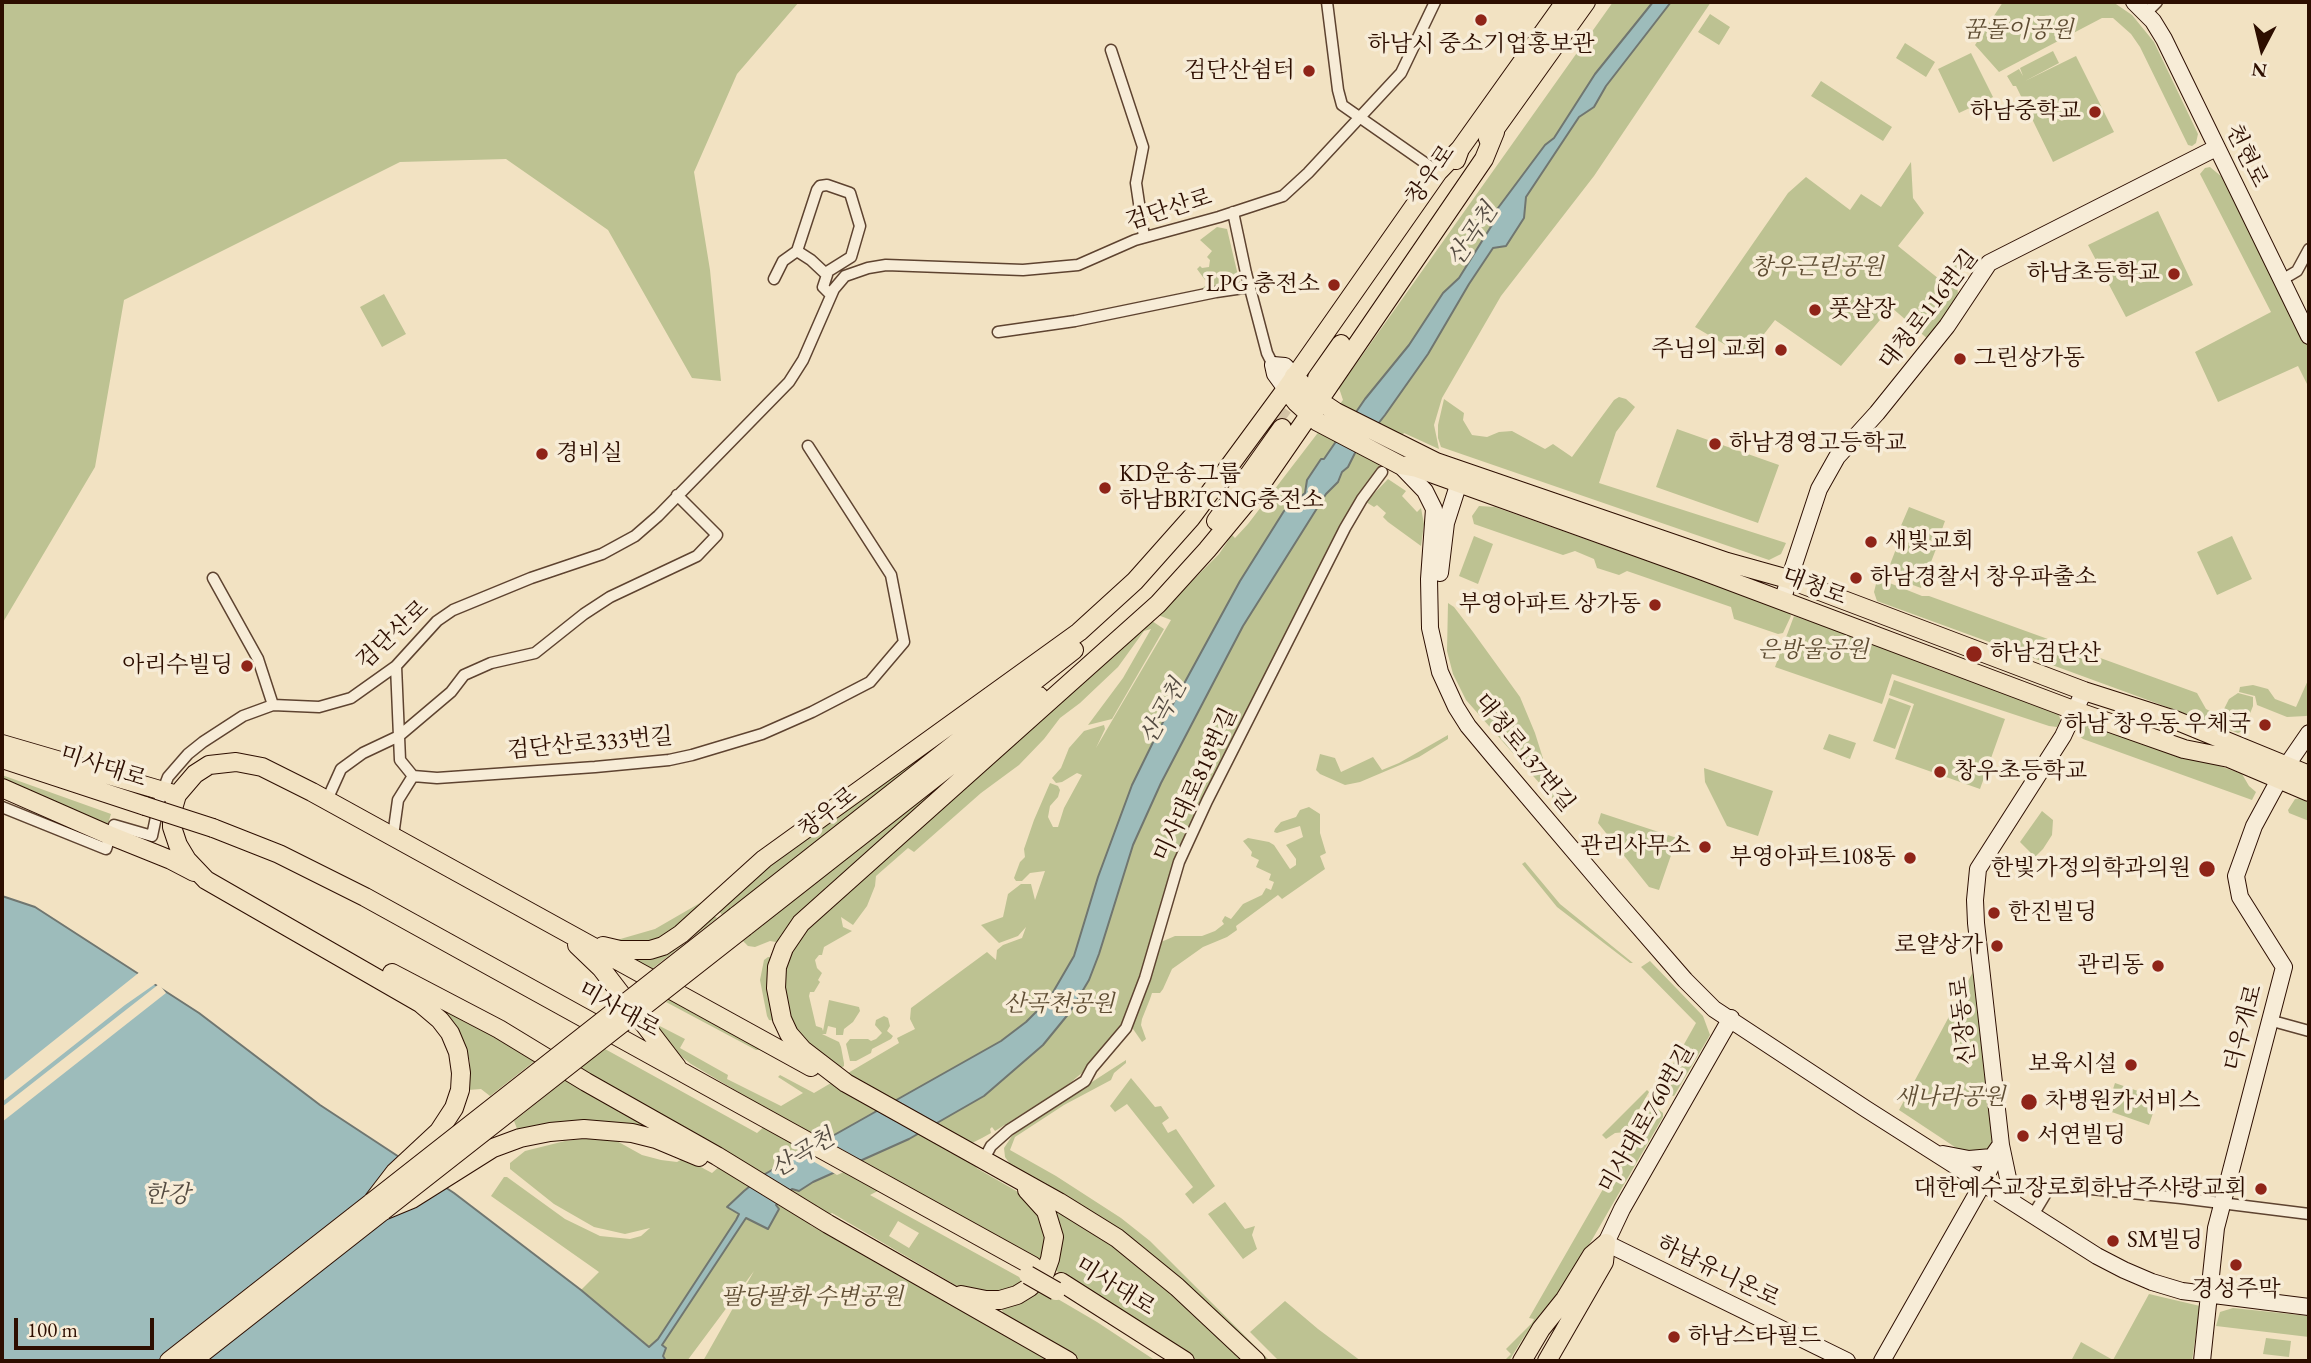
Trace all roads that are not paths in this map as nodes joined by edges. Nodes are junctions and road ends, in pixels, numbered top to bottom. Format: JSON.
{"nodes":[{"id":1,"x":1327,"y":2,"type":"edge"},
{"id":2,"x":1434,"y":2,"type":"edge"},
{"id":3,"x":1565,"y":2,"type":"edge"},
{"id":4,"x":1586,"y":2,"type":"edge"},
{"id":5,"x":2134,"y":2,"type":"edge"},
{"id":6,"x":2152,"y":7,"type":"edge"},
{"id":7,"x":1111,"y":50,"type":"dead end"},
{"id":8,"x":1361,"y":117,"type":"junction"},
{"id":9,"x":1495,"y":132,"type":"junction"},
{"id":10,"x":2216,"y":148,"type":"junction"},
{"id":11,"x":1460,"y":149,"type":"junction"},
{"id":12,"x":1438,"y":172,"type":"junction"},
{"id":13,"x":1233,"y":212,"type":"junction"},
{"id":14,"x":1144,"y":237,"type":"junction"},
{"id":15,"x":2309,"y":249,"type":"edge"},
{"id":16,"x":797,"y":251,"type":"junction"},
{"id":17,"x":827,"y":275,"type":"junction"},
{"id":18,"x":774,"y":279,"type":"dead end"},
{"id":19,"x":2280,"y":281,"type":"junction"},
{"id":20,"x":1250,"y":288,"type":"junction"},
{"id":21,"x":831,"y":295,"type":"junction"},
{"id":22,"x":998,"y":332,"type":"dead end"},
{"id":23,"x":2309,"y":337,"type":"edge"},
{"id":24,"x":1273,"y":366,"type":"joint"},
{"id":25,"x":1301,"y":379,"type":"junction"},
{"id":26,"x":1314,"y":408,"type":"junction"},
{"id":27,"x":1333,"y":420,"type":"junction"},
{"id":28,"x":1278,"y":425,"type":"tunnel mouth"},
{"id":29,"x":808,"y":446,"type":"dead end"},
{"id":30,"x":1381,"y":464,"type":"junction"},
{"id":31,"x":1400,"y":465,"type":"junction"},
{"id":32,"x":1461,"y":477,"type":"junction"},
{"id":33,"x":677,"y":495,"type":"junction"},
{"id":34,"x":213,"y":578,"type":"dead end"},
{"id":35,"x":1788,"y":579,"type":"junction"},
{"id":36,"x":1782,"y":601,"type":"junction"},
{"id":37,"x":396,"y":666,"type":"junction"},
{"id":38,"x":2084,"y":691,"type":"junction"},
{"id":39,"x":273,"y":705,"type":"junction"},
{"id":40,"x":2076,"y":711,"type":"junction"},
{"id":41,"x":2309,"y":733,"type":"edge"},
{"id":42,"x":399,"y":736,"type":"junction"},
{"id":43,"x":203,"y":742,"type":"junction"},
{"id":44,"x":2,"y":744,"type":"edge"},
{"id":45,"x":2,"y":759,"type":"edge"},
{"id":46,"x":209,"y":765,"type":"junction"},
{"id":47,"x":2,"y":768,"type":"edge"},
{"id":48,"x":2283,"y":773,"type":"junction"},
{"id":49,"x":2309,"y":775,"type":"edge"},
{"id":50,"x":413,"y":776,"type":"junction"},
{"id":51,"x":284,"y":779,"type":"junction"},
{"id":52,"x":2,"y":788,"type":"edge"},
{"id":53,"x":170,"y":792,"type":"junction"},
{"id":54,"x":2309,"y":792,"type":"edge"},
{"id":55,"x":327,"y":800,"type":"junction"},
{"id":56,"x":2,"y":807,"type":"edge"},
{"id":57,"x":144,"y":811,"type":"junction"},
{"id":58,"x":113,"y":829,"type":"dead end"},
{"id":59,"x":211,"y":833,"type":"junction"},
{"id":60,"x":393,"y":836,"type":"junction"},
{"id":61,"x":108,"y":843,"type":"dead end"},
{"id":62,"x":187,"y":860,"type":"junction"},
{"id":63,"x":206,"y":880,"type":"junction"},
{"id":64,"x":233,"y":887,"type":"junction"},
{"id":65,"x":551,"y":922,"type":"junction"},
{"id":66,"x":590,"y":944,"type":"junction"},
{"id":67,"x":1731,"y":1018,"type":"junction"},
{"id":68,"x":2269,"y":1020,"type":"junction"},
{"id":69,"x":2309,"y":1031,"type":"edge"},
{"id":70,"x":681,"y":1072,"type":"junction"},
{"id":71,"x":840,"y":1079,"type":"junction"},
{"id":72,"x":759,"y":1120,"type":"junction"},
{"id":73,"x":2001,"y":1145,"type":"junction"},
{"id":74,"x":1936,"y":1153,"type":"junction"},
{"id":75,"x":715,"y":1159,"type":"junction"},
{"id":76,"x":984,"y":1159,"type":"junction"},
{"id":77,"x":1006,"y":1172,"type":"junction"},
{"id":78,"x":1983,"y":1183,"type":"junction"},
{"id":79,"x":2013,"y":1202,"type":"junction"},
{"id":80,"x":2222,"y":1203,"type":"junction"},
{"id":81,"x":378,"y":1206,"type":"junction"},
{"id":82,"x":2309,"y":1214,"type":"edge"},
{"id":83,"x":2033,"y":1215,"type":"junction"},
{"id":84,"x":1606,"y":1243,"type":"junction"},
{"id":85,"x":1058,"y":1286,"type":"junction"},
{"id":86,"x":945,"y":1290,"type":"junction"},
{"id":87,"x":2210,"y":1295,"type":"junction"},
{"id":88,"x":1565,"y":1299,"type":"junction"},
{"id":89,"x":2309,"y":1307,"type":"edge"},
{"id":90,"x":169,"y":1361,"type":"edge"},
{"id":91,"x":192,"y":1361,"type":"edge"},
{"id":92,"x":1068,"y":1361,"type":"edge"},
{"id":93,"x":1167,"y":1361,"type":"edge"},
{"id":94,"x":1185,"y":1361,"type":"edge"},
{"id":95,"x":1256,"y":1361,"type":"edge"},
{"id":96,"x":1522,"y":1361,"type":"edge"},
{"id":97,"x":1533,"y":1361,"type":"edge"},
{"id":98,"x":1547,"y":1361,"type":"edge"},
{"id":99,"x":1847,"y":1361,"type":"edge"},
{"id":100,"x":1882,"y":1361,"type":"edge"},
{"id":101,"x":2202,"y":1361,"type":"edge"}],
"edges":[{"from":1,"to":8,"type":"street"},
{"from":2,"to":8,"type":"street","name":"검단산로"},
{"from":3,"to":11,"type":"main road","name":"창우로"},
{"from":4,"to":9,"type":"main road","name":"창우로"},
{"from":5,"to":6,"type":"main road","name":"천현로"},
{"from":6,"to":10,"type":"main road","name":"천현로"},
{"from":7,"to":14,"type":"street"},
{"from":8,"to":12,"type":"street"},
{"from":8,"to":13,"type":"street","name":"검단산로"},
{"from":9,"to":25,"type":"main road","name":"창우로"},
{"from":9,"to":26,"type":"main road"},
{"from":10,"to":19,"type":"main road","name":"천현로"},
{"from":10,"to":35,"type":"main road","name":"대청로116번길"},
{"from":11,"to":12,"type":"main road"},
{"from":11,"to":25,"type":"main road","name":"창우로"},
{"from":12,"to":25,"type":"main road"},
{"from":13,"to":14,"type":"street","name":"검단산로"},
{"from":13,"to":20,"type":"street"},
{"from":14,"to":21,"type":"street","name":"검단산로"},
{"from":15,"to":19,"type":"street"},
{"from":16,"to":17,"type":"street"},
{"from":16,"to":17,"type":"street"},
{"from":16,"to":18,"type":"street"},
{"from":17,"to":21,"type":"street"},
{"from":19,"to":23,"type":"main road","name":"천현로"},
{"from":20,"to":22,"type":"street"},
{"from":20,"to":24,"type":"street"},
{"from":21,"to":33,"type":"street","name":"검단산로"},
{"from":24,"to":25,"type":"main road"},
{"from":25,"to":26,"type":"main road"},
{"from":25,"to":66,"type":"main road"},
{"from":26,"to":27,"type":"main road"},
{"from":26,"to":71,"type":"main road"},
{"from":27,"to":30,"type":"main road","name":"대청로"},
{"from":27,"to":32,"type":"main road","name":"대청로"},
{"from":28,"to":81,"type":"main road","name":"창우로","bridge":true},
{"from":29,"to":50,"type":"street","name":"검단산로333번길"},
{"from":30,"to":31,"type":"main road","name":"대청로"},
{"from":30,"to":76,"type":"street","name":"미사대로818번길"},
{"from":31,"to":32,"type":"main road","name":"대청로"},
{"from":31,"to":67,"type":"main road","name":"대청로137번길"},
{"from":32,"to":35,"type":"main road","name":"대청로"},
{"from":32,"to":36,"type":"main road","name":"대청로"},
{"from":32,"to":67,"type":"main road","name":"대청로137번길"},
{"from":33,"to":37,"type":"street","name":"검단산로"},
{"from":33,"to":42,"type":"street"},
{"from":34,"to":39,"type":"street"},
{"from":35,"to":36,"type":"main road","name":"대청로116번길"},
{"from":35,"to":38,"type":"main road","name":"대청로"},
{"from":36,"to":40,"type":"main road","name":"대청로"},
{"from":37,"to":39,"type":"street","name":"검단산로"},
{"from":37,"to":42,"type":"street"},
{"from":38,"to":40,"type":"main road","name":"신장동로"},
{"from":38,"to":48,"type":"main road","name":"대청로"},
{"from":39,"to":43,"type":"street","name":"검단산로"},
{"from":40,"to":48,"type":"main road","name":"대청로"},
{"from":40,"to":73,"type":"main road","name":"신장동로"},
{"from":41,"to":48,"type":"main road","name":"더우개로"},
{"from":42,"to":50,"type":"street"},
{"from":42,"to":55,"type":"street"},
{"from":43,"to":46,"type":"street"},
{"from":43,"to":53,"type":"street","name":"검단산로"},
{"from":44,"to":53,"type":"main road"},
{"from":45,"to":57,"type":"main road","name":"미사대로"},
{"from":46,"to":51,"type":"main road"},
{"from":46,"to":53,"type":"main road"},
{"from":47,"to":57,"type":"main road","name":"미사대로"},
{"from":48,"to":49,"type":"main road","name":"대청로"},
{"from":48,"to":54,"type":"main road","name":"대청로"},
{"from":48,"to":68,"type":"main road","name":"더우개로"},
{"from":50,"to":60,"type":"street"},
{"from":51,"to":55,"type":"main road"},
{"from":51,"to":64,"type":"main road"},
{"from":52,"to":63,"type":"main road"},
{"from":53,"to":58,"type":"street","name":"검단산로"},
{"from":53,"to":62,"type":"main road"},
{"from":55,"to":60,"type":"main road"},
{"from":56,"to":61,"type":"street"},
{"from":57,"to":59,"type":"main road","name":"미사대로","bridge":true},
{"from":59,"to":70,"type":"main road","name":"미사대로"},
{"from":59,"to":72,"type":"main road","name":"미사대로"},
{"from":60,"to":65,"type":"main road"},
{"from":62,"to":63,"type":"main road"},
{"from":62,"to":64,"type":"main road"},
{"from":63,"to":81,"type":"main road","bridge":true},
{"from":64,"to":75,"type":"main road"},
{"from":65,"to":66,"type":"main road"},
{"from":65,"to":70,"type":"main road"},
{"from":66,"to":71,"type":"main road"},
{"from":67,"to":74,"type":"main road","name":"대청로137번길"},
{"from":67,"to":84,"type":"main road","name":"미사대로760번길"},
{"from":68,"to":69,"type":"street"},
{"from":68,"to":80,"type":"main road","name":"더우개로"},
{"from":70,"to":72,"type":"main road","name":"미사대로"},
{"from":71,"to":76,"type":"main road"},
{"from":72,"to":85,"type":"main road","name":"미사대로"},
{"from":73,"to":74,"type":"main road"},
{"from":73,"to":78,"type":"main road"},
{"from":73,"to":79,"type":"main road","name":"신장동로"},
{"from":74,"to":78,"type":"main road","name":"대청로137번길"},
{"from":75,"to":81,"type":"main road","bridge":true},
{"from":75,"to":86,"type":"main road"},
{"from":76,"to":77,"type":"main road"},
{"from":77,"to":86,"type":"main road"},
{"from":77,"to":95,"type":"main road"},
{"from":78,"to":79,"type":"main road"},
{"from":78,"to":100,"type":"main road"},
{"from":79,"to":83,"type":"main road"},
{"from":80,"to":82,"type":"street"},
{"from":80,"to":83,"type":"street"},
{"from":80,"to":87,"type":"main road","name":"더우개로"},
{"from":81,"to":90,"type":"main road"},
{"from":81,"to":91,"type":"main road"},
{"from":83,"to":87,"type":"main road"},
{"from":84,"to":88,"type":"main road"},
{"from":84,"to":98,"type":"main road"},
{"from":84,"to":99,"type":"main road","name":"하남유니온로"},
{"from":85,"to":93,"type":"main road","name":"미사대로"},
{"from":85,"to":94,"type":"main road","name":"미사대로"},
{"from":86,"to":92,"type":"main road"},
{"from":87,"to":89,"type":"main road"},
{"from":87,"to":101,"type":"main road","name":"더우개로"},
{"from":88,"to":96,"type":"main road"},
{"from":88,"to":97,"type":"main road"}]}
